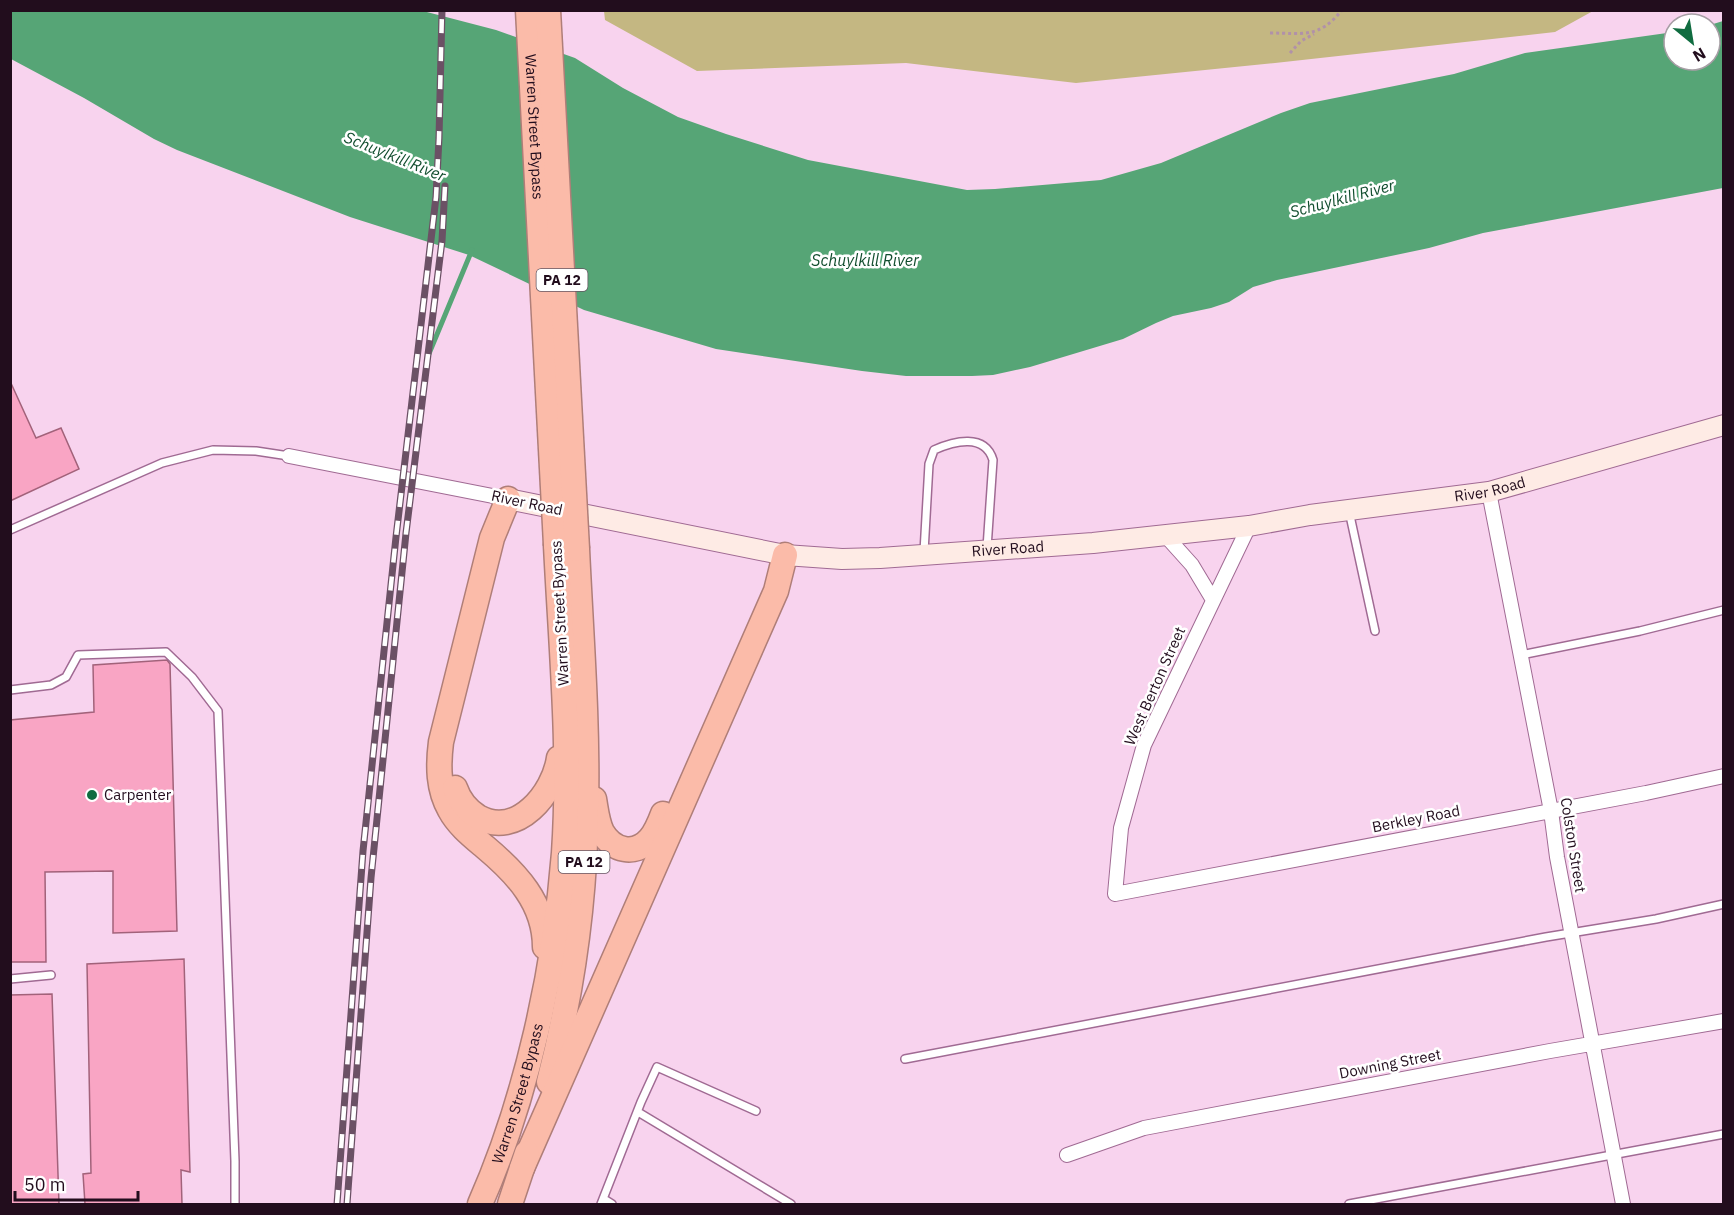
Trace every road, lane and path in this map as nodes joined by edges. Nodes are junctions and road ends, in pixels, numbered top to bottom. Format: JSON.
{"nodes":[{"id":1,"x":528,"y":10,"type":"edge"},
{"id":2,"x":548,"y":10,"type":"edge"},
{"id":3,"x":1342,"y":10,"type":"edge"},
{"id":4,"x":1320,"y":30,"type":"junction"},
{"id":5,"x":1270,"y":33,"type":"dead end"},
{"id":6,"x":1290,"y":53,"type":"dead end"},
{"id":7,"x":1724,"y":425,"type":"edge"},
{"id":8,"x":289,"y":456,"type":"joint"},
{"id":9,"x":1489,"y":492,"type":"junction"},
{"id":10,"x":508,"y":499,"type":"junction"},
{"id":11,"x":1349,"y":510,"type":"junction"},
{"id":12,"x":1249,"y":526,"type":"junction"},
{"id":13,"x":10,"y":530,"type":"edge"},
{"id":14,"x":1165,"y":535,"type":"junction"},
{"id":15,"x":566,"y":547,"type":"junction"},
{"id":16,"x":987,"y":551,"type":"junction"},
{"id":17,"x":785,"y":555,"type":"junction"},
{"id":18,"x":924,"y":555,"type":"junction"},
{"id":19,"x":1213,"y":600,"type":"junction"},
{"id":20,"x":1724,"y":610,"type":"edge"},
{"id":21,"x":1375,"y":631,"type":"dead end"},
{"id":22,"x":1521,"y":655,"type":"junction"},
{"id":23,"x":10,"y":690,"type":"edge"},
{"id":24,"x":565,"y":719,"type":"junction"},
{"id":25,"x":586,"y":761,"type":"junction"},
{"id":26,"x":1724,"y":776,"type":"edge"},
{"id":27,"x":1551,"y":811,"type":"junction"},
{"id":28,"x":1115,"y":894,"type":"joint"},
{"id":29,"x":1724,"y":904,"type":"edge"},
{"id":30,"x":1572,"y":933,"type":"junction"},
{"id":31,"x":51,"y":975,"type":"dead end"},
{"id":32,"x":10,"y":979,"type":"edge"},
{"id":33,"x":544,"y":988,"type":"junction"},
{"id":34,"x":1724,"y":1021,"type":"edge"},
{"id":35,"x":1593,"y":1044,"type":"junction"},
{"id":36,"x":905,"y":1059,"type":"dead end"},
{"id":37,"x":756,"y":1111,"type":"dead end"},
{"id":38,"x":638,"y":1112,"type":"junction"},
{"id":39,"x":1724,"y":1134,"type":"edge"},
{"id":40,"x":1067,"y":1155,"type":"dead end"},
{"id":41,"x":1614,"y":1155,"type":"junction"},
{"id":42,"x":522,"y":1168,"type":"junction"},
{"id":43,"x":602,"y":1202,"type":"edge"},
{"id":44,"x":235,"y":1204,"type":"edge"},
{"id":45,"x":480,"y":1204,"type":"edge"},
{"id":46,"x":510,"y":1204,"type":"edge"},
{"id":47,"x":612,"y":1204,"type":"edge"},
{"id":48,"x":791,"y":1204,"type":"edge"},
{"id":49,"x":1349,"y":1204,"type":"edge"},
{"id":50,"x":1623,"y":1204,"type":"edge"}],
"edges":[{"from":1,"to":15,"type":"highway","name":"Warren Street Bypass","number":"PA 12","bridge":true},
{"from":2,"to":15,"type":"highway","name":"Warren Street Bypass","number":"PA 12","bridge":true},
{"from":3,"to":4,"type":"path"},
{"from":4,"to":5,"type":"path"},
{"from":4,"to":6,"type":"path"},
{"from":7,"to":9,"type":"street","name":"River Road"},
{"from":8,"to":10,"type":"street","name":"River Road"},
{"from":8,"to":13,"type":"lane"},
{"from":9,"to":11,"type":"street","name":"River Road"},
{"from":9,"to":22,"type":"street","name":"Colston Street"},
{"from":10,"to":17,"type":"street","name":"River Road"},
{"from":10,"to":24,"type":"highway"},
{"from":10,"to":33,"type":"highway"},
{"from":11,"to":12,"type":"street","name":"River Road"},
{"from":11,"to":21,"type":"lane"},
{"from":12,"to":14,"type":"street","name":"River Road"},
{"from":12,"to":19,"type":"street","name":"West Berton Street"},
{"from":14,"to":16,"type":"street","name":"River Road"},
{"from":14,"to":19,"type":"street"},
{"from":15,"to":24,"type":"highway","name":"Warren Street Bypass","number":"PA 12"},
{"from":15,"to":25,"type":"highway","name":"Warren Street Bypass","number":"PA 12"},
{"from":16,"to":18,"type":"street","name":"River Road"},
{"from":16,"to":18,"type":"lane"},
{"from":17,"to":18,"type":"street","name":"River Road"},
{"from":17,"to":25,"type":"highway"},
{"from":17,"to":42,"type":"highway"},
{"from":19,"to":28,"type":"street","name":"West Berton Street"},
{"from":20,"to":22,"type":"lane"},
{"from":22,"to":27,"type":"street","name":"Colston Street"},
{"from":23,"to":44,"type":"lane"},
{"from":24,"to":33,"type":"highway","name":"Warren Street Bypass","number":"PA 12"},
{"from":25,"to":42,"type":"highway","name":"Warren Street Bypass","number":"PA 12"},
{"from":26,"to":27,"type":"street","name":"Berkley Road"},
{"from":27,"to":28,"type":"street","name":"Berkley Road"},
{"from":27,"to":30,"type":"street","name":"Colston Street"},
{"from":29,"to":30,"type":"lane"},
{"from":30,"to":35,"type":"street","name":"Colston Street"},
{"from":30,"to":36,"type":"lane"},
{"from":31,"to":32,"type":"lane"},
{"from":33,"to":45,"type":"highway","name":"Warren Street Bypass","number":"PA 12"},
{"from":34,"to":35,"type":"street","name":"Downing Street"},
{"from":35,"to":40,"type":"street","name":"Downing Street"},
{"from":35,"to":41,"type":"street","name":"Colston Street"},
{"from":37,"to":38,"type":"lane"},
{"from":38,"to":43,"type":"lane"},
{"from":38,"to":48,"type":"lane"},
{"from":39,"to":41,"type":"lane"},
{"from":41,"to":49,"type":"lane"},
{"from":41,"to":50,"type":"street","name":"Colston Street"},
{"from":42,"to":46,"type":"highway","name":"Warren Street Bypass","number":"PA 12"},
{"from":43,"to":47,"type":"lane"}]}
